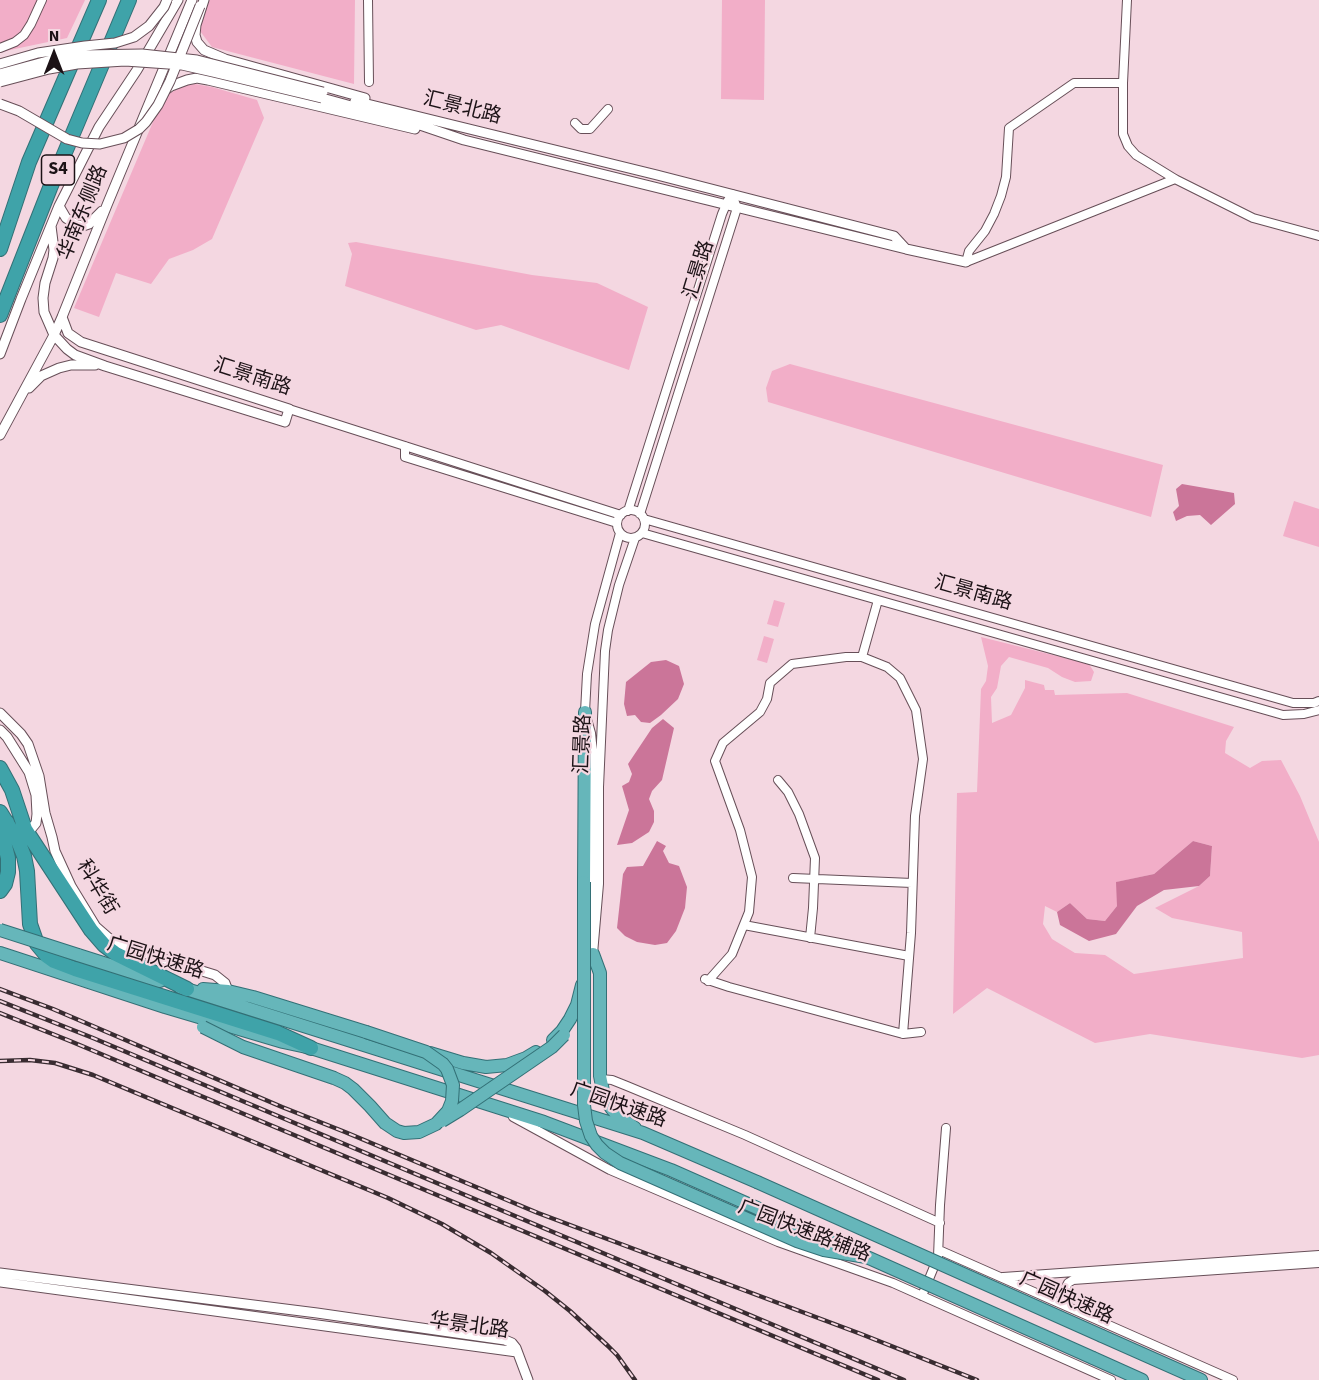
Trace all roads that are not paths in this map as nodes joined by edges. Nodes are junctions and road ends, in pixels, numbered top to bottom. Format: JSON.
{"nodes":[{"id":1,"x":42,"y":0,"type":"edge"},
{"id":2,"x":98,"y":0,"type":"edge"},
{"id":3,"x":129,"y":0,"type":"edge"},
{"id":4,"x":167,"y":0,"type":"edge"},
{"id":5,"x":177,"y":0,"type":"edge"},
{"id":6,"x":368,"y":0,"type":"edge"},
{"id":7,"x":1127,"y":0,"type":"edge"},
{"id":8,"x":200,"y":1,"type":"edge"},
{"id":9,"x":0,"y":48,"type":"edge"},
{"id":10,"x":0,"y":64,"type":"edge"},
{"id":11,"x":0,"y":74,"type":"edge"},
{"id":12,"x":0,"y":82,"type":"edge"},
{"id":13,"x":369,"y":82,"type":"dead end"},
{"id":14,"x":1123,"y":83,"type":"junction"},
{"id":15,"x":323,"y":95,"type":"junction"},
{"id":16,"x":0,"y":104,"type":"edge"},
{"id":17,"x":608,"y":109,"type":"dead end"},
{"id":18,"x":424,"y":118,"type":"junction"},
{"id":19,"x":141,"y":122,"type":"junction"},
{"id":20,"x":575,"y":123,"type":"dead end"},
{"id":21,"x":464,"y":140,"type":"junction"},
{"id":22,"x":29,"y":162,"type":"junction"},
{"id":23,"x":1175,"y":179,"type":"junction"},
{"id":24,"x":732,"y":194,"type":"junction"},
{"id":25,"x":725,"y":204,"type":"junction"},
{"id":26,"x":107,"y":205,"type":"junction"},
{"id":27,"x":59,"y":206,"type":"junction"},
{"id":28,"x":737,"y":208,"type":"junction"},
{"id":29,"x":0,"y":225,"type":"edge"},
{"id":30,"x":51,"y":226,"type":"junction"},
{"id":31,"x":1319,"y":236,"type":"edge"},
{"id":32,"x":0,"y":249,"type":"edge"},
{"id":33,"x":906,"y":249,"type":"junction"},
{"id":34,"x":966,"y":262,"type":"junction"},
{"id":35,"x":0,"y":315,"type":"edge"},
{"id":36,"x":62,"y":317,"type":"junction"},
{"id":37,"x":54,"y":335,"type":"junction"},
{"id":38,"x":0,"y":354,"type":"edge"},
{"id":39,"x":105,"y":366,"type":"junction"},
{"id":40,"x":18,"y":402,"type":"junction"},
{"id":41,"x":289,"y":409,"type":"junction"},
{"id":42,"x":0,"y":435,"type":"edge"},
{"id":43,"x":405,"y":446,"type":"junction"},
{"id":44,"x":625,"y":513,"type":"junction"},
{"id":45,"x":642,"y":517,"type":"junction"},
{"id":46,"x":617,"y":523,"type":"junction"},
{"id":47,"x":642,"y":532,"type":"junction"},
{"id":48,"x":620,"y":533,"type":"junction"},
{"id":49,"x":635,"y":538,"type":"junction"},
{"id":50,"x":878,"y":600,"type":"junction"},
{"id":51,"x":862,"y":657,"type":"junction"},
{"id":52,"x":1319,"y":701,"type":"edge"},
{"id":53,"x":1319,"y":710,"type":"edge"},
{"id":54,"x":585,"y":712,"type":"junction"},
{"id":55,"x":0,"y":713,"type":"edge"},
{"id":56,"x":0,"y":730,"type":"edge"},
{"id":57,"x":0,"y":768,"type":"edge"},
{"id":58,"x":778,"y":780,"type":"dead end"},
{"id":59,"x":3,"y":817,"type":"edge"},
{"id":60,"x":31,"y":829,"type":"dead end"},
{"id":61,"x":2,"y":837,"type":"edge"},
{"id":62,"x":18,"y":841,"type":"junction"},
{"id":63,"x":814,"y":878,"type":"junction"},
{"id":64,"x":793,"y":879,"type":"dead end"},
{"id":65,"x":912,"y":882,"type":"junction"},
{"id":66,"x":0,"y":891,"type":"edge"},
{"id":67,"x":744,"y":926,"type":"junction"},
{"id":68,"x":0,"y":930,"type":"edge"},
{"id":69,"x":810,"y":938,"type":"junction"},
{"id":70,"x":0,"y":953,"type":"edge"},
{"id":71,"x":588,"y":955,"type":"junction"},
{"id":72,"x":909,"y":956,"type":"junction"},
{"id":73,"x":187,"y":989,"type":"junction"},
{"id":74,"x":228,"y":991,"type":"junction"},
{"id":75,"x":165,"y":1007,"type":"junction"},
{"id":76,"x":921,"y":1032,"type":"dead end"},
{"id":77,"x":563,"y":1033,"type":"junction"},
{"id":78,"x":903,"y":1034,"type":"junction"},
{"id":79,"x":311,"y":1048,"type":"junction"},
{"id":80,"x":426,"y":1052,"type":"junction"},
{"id":81,"x":601,"y":1078,"type":"junction"},
{"id":82,"x":491,"y":1104,"type":"junction"},
{"id":83,"x":436,"y":1124,"type":"junction"},
{"id":84,"x":946,"y":1128,"type":"dead end"},
{"id":85,"x":643,"y":1133,"type":"junction"},
{"id":86,"x":940,"y":1223,"type":"junction"},
{"id":87,"x":939,"y":1250,"type":"junction"},
{"id":88,"x":1319,"y":1255,"type":"edge"},
{"id":89,"x":867,"y":1257,"type":"junction"},
{"id":90,"x":1211,"y":1263,"type":"junction"},
{"id":91,"x":1319,"y":1263,"type":"edge"},
{"id":92,"x":0,"y":1273,"type":"edge"},
{"id":93,"x":1002,"y":1277,"type":"junction"},
{"id":94,"x":0,"y":1282,"type":"edge"},
{"id":95,"x":922,"y":1296,"type":"junction"},
{"id":96,"x":1069,"y":1307,"type":"junction"},
{"id":97,"x":517,"y":1352,"type":"junction"},
{"id":98,"x":528,"y":1380,"type":"edge"},
{"id":99,"x":1111,"y":1380,"type":"edge"},
{"id":100,"x":1142,"y":1380,"type":"edge"},
{"id":101,"x":1200,"y":1380,"type":"edge"},
{"id":102,"x":1233,"y":1380,"type":"edge"}],
"edges":[{"from":1,"to":9,"type":"street"},
{"from":2,"to":22,"type":"highway","number":"S4"},
{"from":3,"to":35,"type":"highway","number":"S4"},
{"from":4,"to":10,"type":"street","bridge":true},
{"from":5,"to":27,"type":"street","name":"华南东侧路"},
{"from":6,"to":13,"type":"street"},
{"from":7,"to":14,"type":"street"},
{"from":8,"to":16,"type":"street","bridge":true},
{"from":8,"to":18,"type":"street"},
{"from":8,"to":19,"type":"street","name":"华南东侧路"},
{"from":11,"to":15,"type":"street","name":"汇景北路","bridge":true},
{"from":12,"to":15,"type":"street","name":"汇景北路","bridge":true},
{"from":14,"to":23,"type":"street"},
{"from":14,"to":34,"type":"street"},
{"from":15,"to":18,"type":"street","name":"汇景北路"},
{"from":15,"to":21,"type":"street","name":"汇景北路"},
{"from":17,"to":20,"type":"street"},
{"from":18,"to":24,"type":"street","name":"汇景北路"},
{"from":19,"to":21,"type":"street"},
{"from":19,"to":26,"type":"street","name":"华南东侧路"},
{"from":21,"to":25,"type":"street","name":"汇景北路"},
{"from":22,"to":29,"type":"highway"},
{"from":22,"to":32,"type":"highway","number":"S4"},
{"from":23,"to":31,"type":"street"},
{"from":23,"to":34,"type":"street"},
{"from":24,"to":25,"type":"street","name":"汇景路"},
{"from":24,"to":28,"type":"street"},
{"from":24,"to":33,"type":"street","name":"汇景北路"},
{"from":25,"to":28,"type":"street","name":"汇景北路"},
{"from":25,"to":44,"type":"street","name":"汇景路"},
{"from":26,"to":27,"type":"street"},
{"from":26,"to":36,"type":"street","name":"华南东侧路"},
{"from":27,"to":30,"type":"street","name":"华南东侧路"},
{"from":28,"to":33,"type":"street","name":"汇景北路"},
{"from":28,"to":45,"type":"street","name":"汇景路"},
{"from":30,"to":37,"type":"street"},
{"from":30,"to":38,"type":"street","name":"华南东侧路"},
{"from":33,"to":34,"type":"street","name":"汇景北路"},
{"from":36,"to":37,"type":"street","name":"华南东侧路"},
{"from":36,"to":41,"type":"street","name":"汇景南路"},
{"from":37,"to":39,"type":"street"},
{"from":37,"to":40,"type":"street","name":"华南东侧路"},
{"from":39,"to":40,"type":"street"},
{"from":39,"to":41,"type":"street","name":"汇景南路"},
{"from":40,"to":42,"type":"street","name":"华南东侧路"},
{"from":41,"to":43,"type":"street","name":"汇景南路"},
{"from":43,"to":44,"type":"street","name":"汇景南路"},
{"from":43,"to":46,"type":"street","name":"汇景南路"},
{"from":44,"to":45,"type":"street"},
{"from":44,"to":46,"type":"street"},
{"from":45,"to":47,"type":"street"},
{"from":45,"to":52,"type":"street","name":"汇景南路"},
{"from":46,"to":48,"type":"street"},
{"from":47,"to":49,"type":"street"},
{"from":47,"to":50,"type":"street","name":"汇景南路"},
{"from":48,"to":49,"type":"street"},
{"from":48,"to":54,"type":"street","name":"汇景路"},
{"from":49,"to":71,"type":"street","name":"汇景路"},
{"from":50,"to":51,"type":"street"},
{"from":50,"to":53,"type":"street","name":"汇景南路"},
{"from":51,"to":65,"type":"street"},
{"from":51,"to":67,"type":"street"},
{"from":54,"to":71,"type":"street","name":"汇景路"},
{"from":54,"to":89,"type":"highway","bridge":true},
{"from":55,"to":74,"type":"street","name":"科华街"},
{"from":56,"to":60,"type":"street"},
{"from":57,"to":73,"type":"highway"},
{"from":58,"to":63,"type":"street"},
{"from":59,"to":61,"type":"highway"},
{"from":59,"to":62,"type":"highway"},
{"from":61,"to":62,"type":"highway"},
{"from":61,"to":66,"type":"highway"},
{"from":62,"to":79,"type":"highway"},
{"from":63,"to":64,"type":"street"},
{"from":63,"to":65,"type":"street"},
{"from":63,"to":69,"type":"street"},
{"from":65,"to":72,"type":"street"},
{"from":67,"to":69,"type":"street"},
{"from":67,"to":78,"type":"street"},
{"from":68,"to":73,"type":"highway","name":"广园快速路","bridge":true},
{"from":69,"to":72,"type":"street"},
{"from":70,"to":75,"type":"highway","name":"广园快速路"},
{"from":71,"to":77,"type":"highway"},
{"from":71,"to":81,"type":"highway"},
{"from":72,"to":78,"type":"street"},
{"from":73,"to":74,"type":"highway"},
{"from":73,"to":85,"type":"highway","name":"广园快速路"},
{"from":74,"to":80,"type":"highway","bridge":true},
{"from":75,"to":79,"type":"highway","name":"广园快速路"},
{"from":75,"to":83,"type":"highway","bridge":true},
{"from":76,"to":78,"type":"street"},
{"from":77,"to":80,"type":"highway","bridge":true},
{"from":77,"to":83,"type":"highway","bridge":true},
{"from":79,"to":82,"type":"highway","name":"广园快速路"},
{"from":80,"to":83,"type":"highway","bridge":true},
{"from":81,"to":85,"type":"highway"},
{"from":81,"to":86,"type":"street"},
{"from":82,"to":89,"type":"highway","name":"广园快速路","bridge":true},
{"from":82,"to":95,"type":"street","name":"广园快速路辅路"},
{"from":84,"to":86,"type":"street"},
{"from":85,"to":101,"type":"highway","name":"广园快速路","bridge":true},
{"from":86,"to":87,"type":"street"},
{"from":87,"to":93,"type":"street"},
{"from":87,"to":95,"type":"street"},
{"from":88,"to":90,"type":"street"},
{"from":89,"to":100,"type":"highway","name":"广园快速路","bridge":true},
{"from":90,"to":91,"type":"street"},
{"from":90,"to":93,"type":"street"},
{"from":90,"to":96,"type":"street"},
{"from":92,"to":97,"type":"street","name":"华景北路"},
{"from":93,"to":96,"type":"street"},
{"from":94,"to":97,"type":"street","name":"华景北路"},
{"from":95,"to":99,"type":"street","name":"广园快速路辅路"},
{"from":96,"to":102,"type":"street"},
{"from":97,"to":98,"type":"street"}]}
